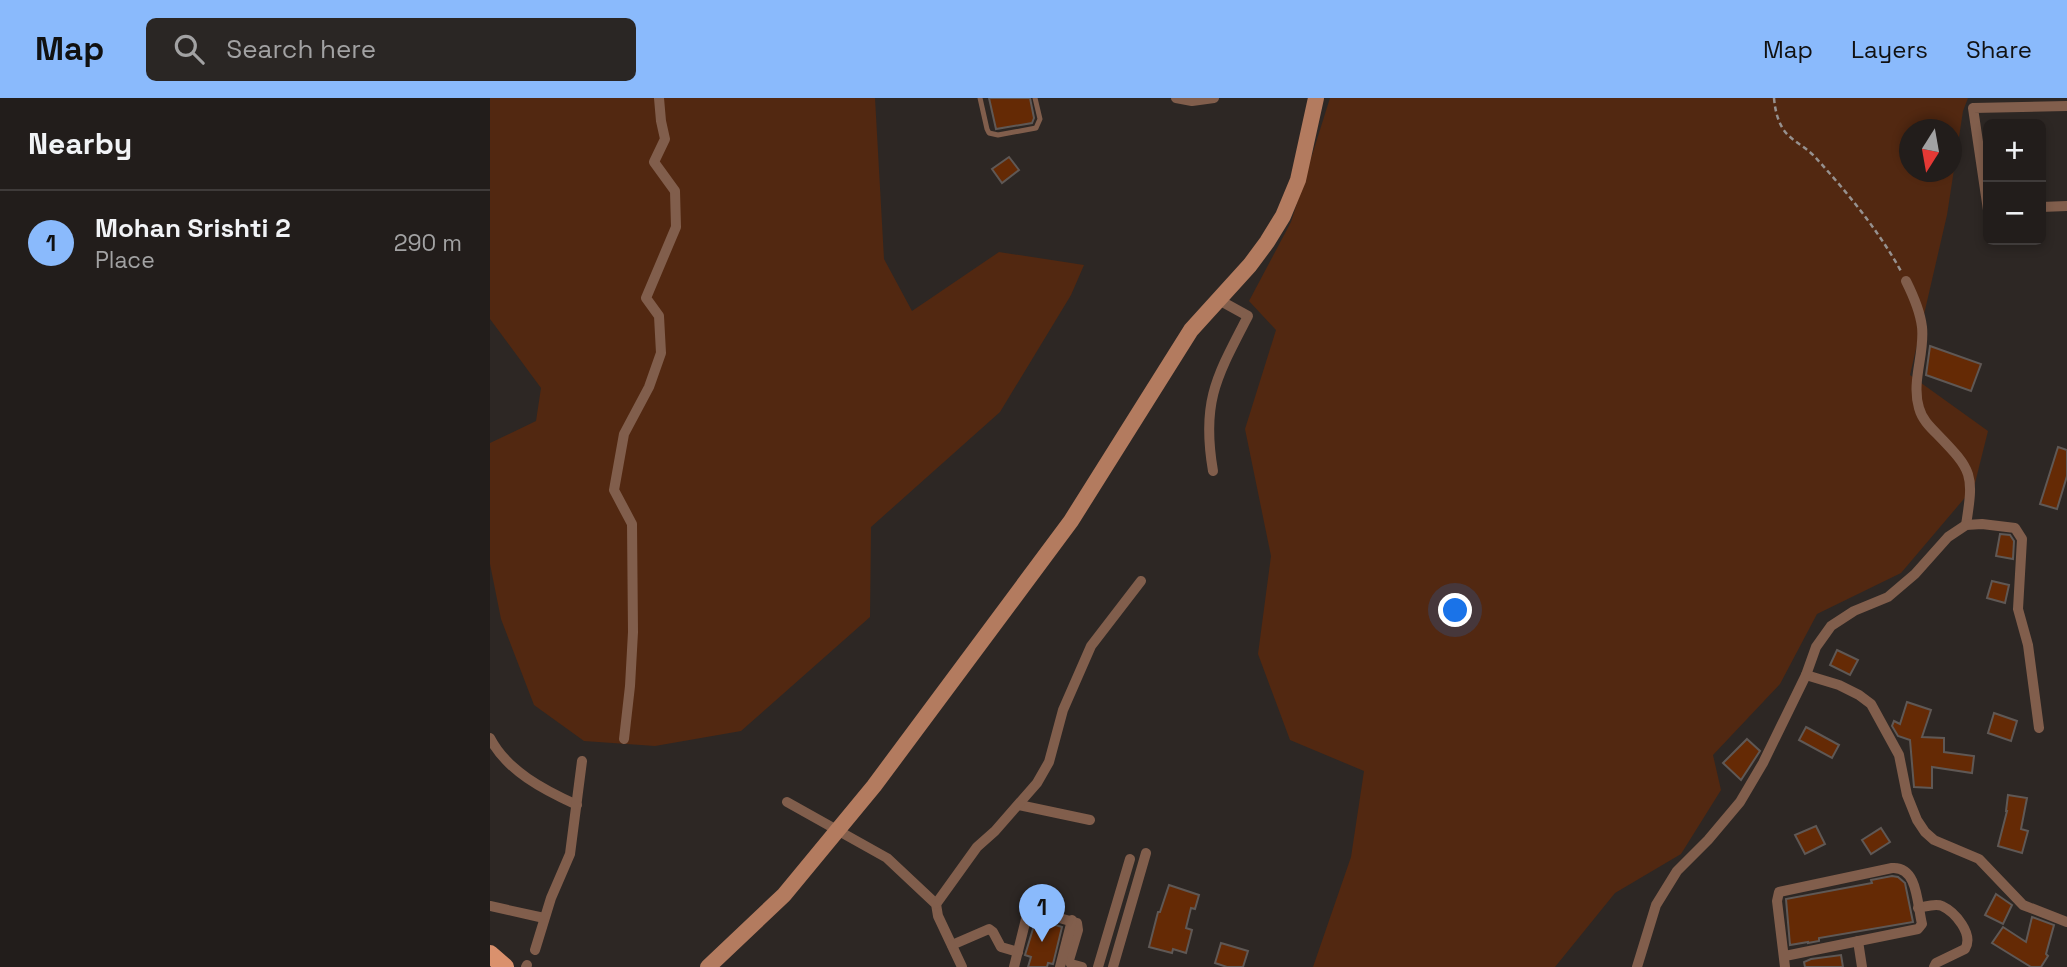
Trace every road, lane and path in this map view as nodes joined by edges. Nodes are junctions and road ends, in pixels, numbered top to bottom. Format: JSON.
{"nodes":[{"id":1,"x":659,"y":98,"type":"edge"},
{"id":2,"x":980,"y":98,"type":"edge"},
{"id":3,"x":1035,"y":98,"type":"edge"},
{"id":4,"x":1176,"y":98,"type":"edge"},
{"id":5,"x":1214,"y":98,"type":"edge"},
{"id":6,"x":1316,"y":98,"type":"edge"},
{"id":7,"x":1773,"y":98,"type":"edge"},
{"id":8,"x":2067,"y":106,"type":"edge"},
{"id":9,"x":1984,"y":182,"type":"edge"},
{"id":10,"x":2067,"y":206,"type":"edge"},
{"id":11,"x":2046,"y":207,"type":"edge"},
{"id":12,"x":1906,"y":281,"type":"joint"},
{"id":13,"x":1219,"y":300,"type":"junction"},
{"id":14,"x":1213,"y":471,"type":"dead end"},
{"id":15,"x":1966,"y":526,"type":"junction"},
{"id":16,"x":1142,"y":581,"type":"dead end"},
{"id":17,"x":1806,"y":675,"type":"junction"},
{"id":18,"x":2039,"y":727,"type":"dead end"},
{"id":19,"x":490,"y":738,"type":"edge"},
{"id":20,"x":624,"y":739,"type":"dead end"},
{"id":21,"x":582,"y":761,"type":"dead end"},
{"id":22,"x":787,"y":802,"type":"dead end"},
{"id":23,"x":1019,"y":804,"type":"junction"},
{"id":24,"x":577,"y":805,"type":"junction"},
{"id":25,"x":1090,"y":820,"type":"dead end"},
{"id":26,"x":837,"y":829,"type":"junction"},
{"id":27,"x":1146,"y":853,"type":"dead end"},
{"id":28,"x":1130,"y":859,"type":"dead end"},
{"id":29,"x":936,"y":904,"type":"junction"},
{"id":30,"x":490,"y":906,"type":"edge"},
{"id":31,"x":1918,"y":908,"type":"junction"},
{"id":32,"x":544,"y":918,"type":"junction"},
{"id":33,"x":1072,"y":920,"type":"junction"},
{"id":34,"x":2067,"y":922,"type":"edge"},
{"id":35,"x":1858,"y":941,"type":"junction"},
{"id":36,"x":952,"y":945,"type":"junction"},
{"id":37,"x":535,"y":950,"type":"dead end"},
{"id":38,"x":1018,"y":952,"type":"junction"},
{"id":39,"x":490,"y":954,"type":"edge"},
{"id":40,"x":1785,"y":961,"type":"edge"},
{"id":41,"x":1100,"y":962,"type":"edge"},
{"id":42,"x":1114,"y":964,"type":"edge"},
{"id":43,"x":505,"y":967,"type":"edge"},
{"id":44,"x":708,"y":967,"type":"edge"},
{"id":45,"x":962,"y":967,"type":"edge"},
{"id":46,"x":1014,"y":967,"type":"edge"},
{"id":47,"x":1060,"y":967,"type":"edge"},
{"id":48,"x":1082,"y":967,"type":"edge"},
{"id":49,"x":1126,"y":967,"type":"edge"},
{"id":50,"x":1637,"y":967,"type":"edge"},
{"id":51,"x":1862,"y":967,"type":"edge"},
{"id":52,"x":1934,"y":967,"type":"edge"}],
"edges":[{"from":1,"to":20,"type":"street"},
{"from":2,"to":3,"type":"lane"},
{"from":4,"to":5,"type":"street"},
{"from":6,"to":13,"type":"street"},
{"from":7,"to":12,"type":"path"},
{"from":8,"to":9,"type":"street"},
{"from":10,"to":11,"type":"street"},
{"from":12,"to":15,"type":"street"},
{"from":13,"to":14,"type":"street"},
{"from":13,"to":26,"type":"street"},
{"from":15,"to":17,"type":"street"},
{"from":15,"to":18,"type":"street"},
{"from":16,"to":23,"type":"street"},
{"from":17,"to":34,"type":"street"},
{"from":17,"to":50,"type":"street"},
{"from":19,"to":24,"type":"street"},
{"from":21,"to":24,"type":"street"},
{"from":22,"to":26,"type":"street"},
{"from":23,"to":25,"type":"street"},
{"from":23,"to":29,"type":"street"},
{"from":24,"to":32,"type":"street"},
{"from":26,"to":29,"type":"street"},
{"from":26,"to":44,"type":"street"},
{"from":27,"to":42,"type":"street"},
{"from":28,"to":41,"type":"street"},
{"from":29,"to":36,"type":"street"},
{"from":30,"to":32,"type":"street"},
{"from":31,"to":35,"type":"street"},
{"from":31,"to":40,"type":"street"},
{"from":31,"to":52,"type":"street"},
{"from":32,"to":37,"type":"street"},
{"from":33,"to":38,"type":"street"},
{"from":33,"to":47,"type":"street"},
{"from":33,"to":48,"type":"street"},
{"from":35,"to":40,"type":"street"},
{"from":35,"to":51,"type":"street"},
{"from":36,"to":38,"type":"street"},
{"from":36,"to":45,"type":"street"},
{"from":38,"to":46,"type":"street"},
{"from":39,"to":43,"type":"main road"},
{"from":41,"to":42,"type":"street"},
{"from":42,"to":49,"type":"street"}]}
